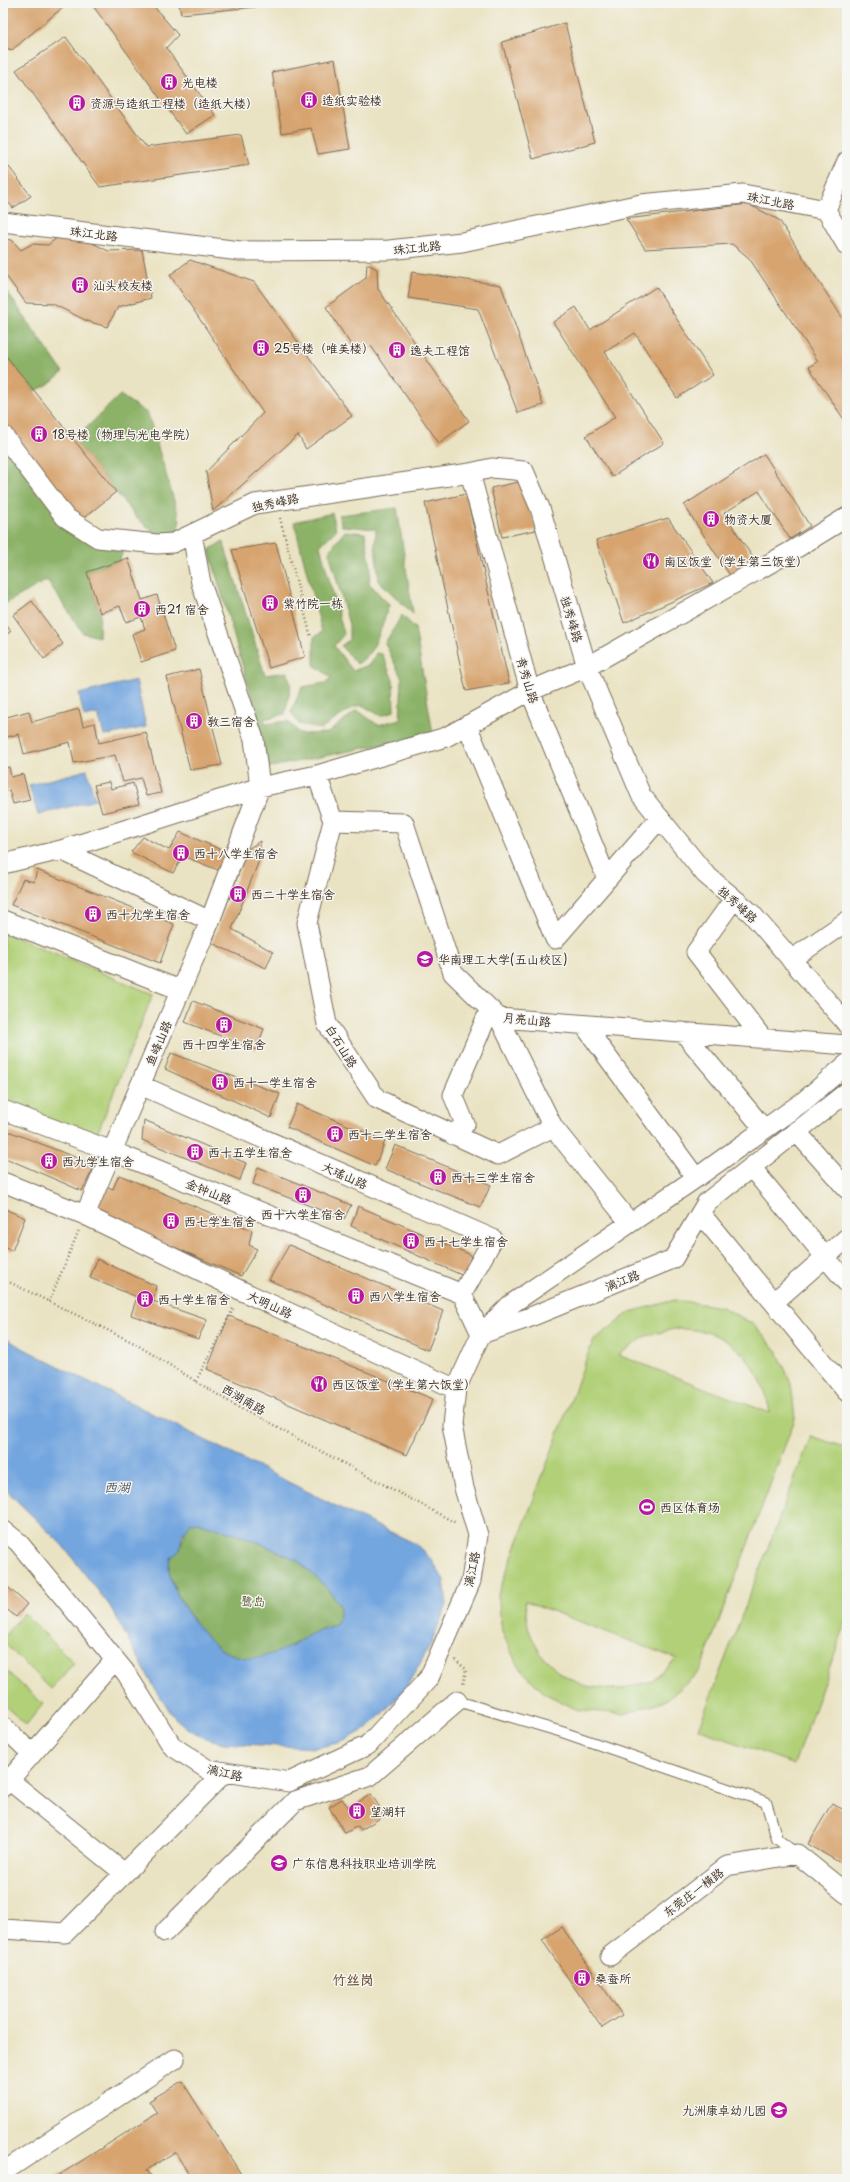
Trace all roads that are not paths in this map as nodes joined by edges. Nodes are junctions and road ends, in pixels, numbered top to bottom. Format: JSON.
{"nodes":[{"id":1,"x":847,"y":161,"type":"edge"},
{"id":2,"x":826,"y":210,"type":"junction"},
{"id":3,"x":3,"y":222,"type":"edge"},
{"id":4,"x":847,"y":246,"type":"edge"},
{"id":5,"x":3,"y":435,"type":"edge"},
{"id":6,"x":470,"y":473,"type":"junction"},
{"id":7,"x":847,"y":517,"type":"edge"},
{"id":8,"x":192,"y":534,"type":"junction"},
{"id":9,"x":587,"y":667,"type":"junction"},
{"id":10,"x":530,"y":691,"type":"junction"},
{"id":11,"x":467,"y":725,"type":"junction"},
{"id":12,"x":317,"y":775,"type":"junction"},
{"id":13,"x":260,"y":788,"type":"junction"},
{"id":14,"x":660,"y":818,"type":"junction"},
{"id":15,"x":332,"y":821,"type":"junction"},
{"id":16,"x":61,"y":850,"type":"junction"},
{"id":17,"x":3,"y":864,"type":"edge"},
{"id":18,"x":607,"y":879,"type":"junction"},
{"id":19,"x":734,"y":899,"type":"junction"},
{"id":20,"x":3,"y":920,"type":"edge"},
{"id":21,"x":210,"y":921,"type":"junction"},
{"id":22,"x":847,"y":921,"type":"edge"},
{"id":23,"x":791,"y":960,"type":"junction"},
{"id":24,"x":180,"y":990,"type":"junction"},
{"id":25,"x":494,"y":1013,"type":"junction"},
{"id":26,"x":584,"y":1024,"type":"junction"},
{"id":27,"x":847,"y":1024,"type":"edge"},
{"id":28,"x":684,"y":1032,"type":"junction"},
{"id":29,"x":763,"y":1039,"type":"junction"},
{"id":30,"x":847,"y":1045,"type":"edge"},
{"id":31,"x":847,"y":1064,"type":"edge"},
{"id":32,"x":140,"y":1085,"type":"junction"},
{"id":33,"x":847,"y":1092,"type":"edge"},
{"id":34,"x":3,"y":1110,"type":"edge"},
{"id":35,"x":553,"y":1127,"type":"junction"},
{"id":36,"x":764,"y":1129,"type":"junction"},
{"id":37,"x":796,"y":1131,"type":"junction"},
{"id":38,"x":453,"y":1135,"type":"junction"},
{"id":39,"x":112,"y":1151,"type":"junction"},
{"id":40,"x":751,"y":1167,"type":"junction"},
{"id":41,"x":696,"y":1178,"type":"junction"},
{"id":42,"x":3,"y":1182,"type":"edge"},
{"id":43,"x":847,"y":1189,"type":"edge"},
{"id":44,"x":701,"y":1214,"type":"junction"},
{"id":45,"x":85,"y":1215,"type":"junction"},
{"id":46,"x":630,"y":1223,"type":"junction"},
{"id":47,"x":847,"y":1238,"type":"edge"},
{"id":48,"x":826,"y":1256,"type":"junction"},
{"id":49,"x":847,"y":1284,"type":"edge"},
{"id":50,"x":462,"y":1294,"type":"junction"},
{"id":51,"x":774,"y":1302,"type":"junction"},
{"id":52,"x":481,"y":1334,"type":"junction"},
{"id":53,"x":846,"y":1387,"type":"edge"},
{"id":54,"x":456,"y":1389,"type":"junction"},
{"id":55,"x":3,"y":1530,"type":"edge"},
{"id":56,"x":115,"y":1660,"type":"junction"},
{"id":57,"x":457,"y":1701,"type":"joint"},
{"id":58,"x":3,"y":1726,"type":"edge"},
{"id":59,"x":32,"y":1754,"type":"junction"},
{"id":60,"x":224,"y":1773,"type":"junction"},
{"id":61,"x":6,"y":1783,"type":"edge"},
{"id":62,"x":797,"y":1854,"type":"junction"},
{"id":63,"x":124,"y":1873,"type":"junction"},
{"id":64,"x":847,"y":1894,"type":"edge"},
{"id":65,"x":3,"y":1929,"type":"edge"},
{"id":66,"x":165,"y":1932,"type":"dead end"},
{"id":67,"x":610,"y":1956,"type":"dead end"},
{"id":68,"x":174,"y":2059,"type":"dead end"},
{"id":69,"x":3,"y":2172,"type":"edge"}],
"edges":[{"from":1,"to":2,"type":"street"},
{"from":2,"to":3,"type":"street","name":"珠江北路"},
{"from":2,"to":4,"type":"street"},
{"from":5,"to":8,"type":"street","name":"独秀峰路"},
{"from":6,"to":8,"type":"street","name":"独秀峰路"},
{"from":6,"to":9,"type":"street","name":"独秀峰路"},
{"from":6,"to":10,"type":"street","name":"青秀山路"},
{"from":7,"to":9,"type":"street"},
{"from":8,"to":13,"type":"street"},
{"from":9,"to":10,"type":"street"},
{"from":9,"to":14,"type":"street","name":"独秀峰路"},
{"from":10,"to":11,"type":"street"},
{"from":10,"to":18,"type":"street","name":"青秀山路"},
{"from":11,"to":12,"type":"street"},
{"from":11,"to":18,"type":"street"},
{"from":12,"to":13,"type":"street"},
{"from":12,"to":15,"type":"street"},
{"from":13,"to":16,"type":"street"},
{"from":13,"to":21,"type":"street","name":"鱼峰山路"},
{"from":14,"to":18,"type":"street"},
{"from":14,"to":19,"type":"street","name":"独秀峰路"},
{"from":15,"to":25,"type":"street","name":"月亮山路"},
{"from":15,"to":38,"type":"street","name":"白石山路"},
{"from":16,"to":17,"type":"street"},
{"from":16,"to":21,"type":"street"},
{"from":19,"to":23,"type":"street","name":"独秀峰路"},
{"from":19,"to":29,"type":"street"},
{"from":20,"to":24,"type":"street"},
{"from":21,"to":24,"type":"street","name":"鱼峰山路"},
{"from":22,"to":23,"type":"street"},
{"from":23,"to":27,"type":"street","name":"独秀峰路"},
{"from":24,"to":32,"type":"street","name":"鱼峰山路"},
{"from":25,"to":26,"type":"street","name":"月亮山路"},
{"from":25,"to":35,"type":"street"},
{"from":25,"to":38,"type":"street"},
{"from":26,"to":28,"type":"street","name":"月亮山路"},
{"from":26,"to":41,"type":"street"},
{"from":28,"to":29,"type":"street","name":"月亮山路"},
{"from":28,"to":36,"type":"street"},
{"from":29,"to":30,"type":"street","name":"月亮山路"},
{"from":31,"to":36,"type":"street"},
{"from":32,"to":39,"type":"street","name":"鱼峰山路"},
{"from":32,"to":50,"type":"street","name":"大瑶山路"},
{"from":33,"to":37,"type":"street","name":"漓江路"},
{"from":34,"to":39,"type":"street","name":"金钟山路"},
{"from":35,"to":38,"type":"street","name":"白石山路"},
{"from":35,"to":46,"type":"street"},
{"from":36,"to":41,"type":"street"},
{"from":37,"to":40,"type":"street","name":"漓江路"},
{"from":37,"to":43,"type":"street"},
{"from":39,"to":45,"type":"street","name":"鱼峰山路"},
{"from":39,"to":50,"type":"street","name":"金钟山路"},
{"from":40,"to":44,"type":"street","name":"漓江路"},
{"from":40,"to":48,"type":"street"},
{"from":41,"to":46,"type":"street"},
{"from":42,"to":45,"type":"street"},
{"from":44,"to":51,"type":"street"},
{"from":44,"to":52,"type":"street","name":"漓江路"},
{"from":45,"to":54,"type":"street","name":"大明山路"},
{"from":46,"to":52,"type":"street"},
{"from":47,"to":48,"type":"street"},
{"from":48,"to":49,"type":"street"},
{"from":48,"to":51,"type":"street"},
{"from":50,"to":52,"type":"street"},
{"from":51,"to":53,"type":"street"},
{"from":52,"to":54,"type":"street","name":"漓江路"},
{"from":54,"to":60,"type":"street","name":"漓江路"},
{"from":55,"to":56,"type":"street","name":"漓江路"},
{"from":56,"to":59,"type":"street"},
{"from":56,"to":60,"type":"street","name":"漓江路"},
{"from":57,"to":62,"type":"lane"},
{"from":57,"to":66,"type":"street"},
{"from":58,"to":59,"type":"street"},
{"from":59,"to":61,"type":"street"},
{"from":60,"to":63,"type":"street"},
{"from":61,"to":63,"type":"street"},
{"from":62,"to":64,"type":"street"},
{"from":62,"to":67,"type":"street","name":"东莞庄一横路"},
{"from":63,"to":65,"type":"street"},
{"from":68,"to":69,"type":"street"}]}
